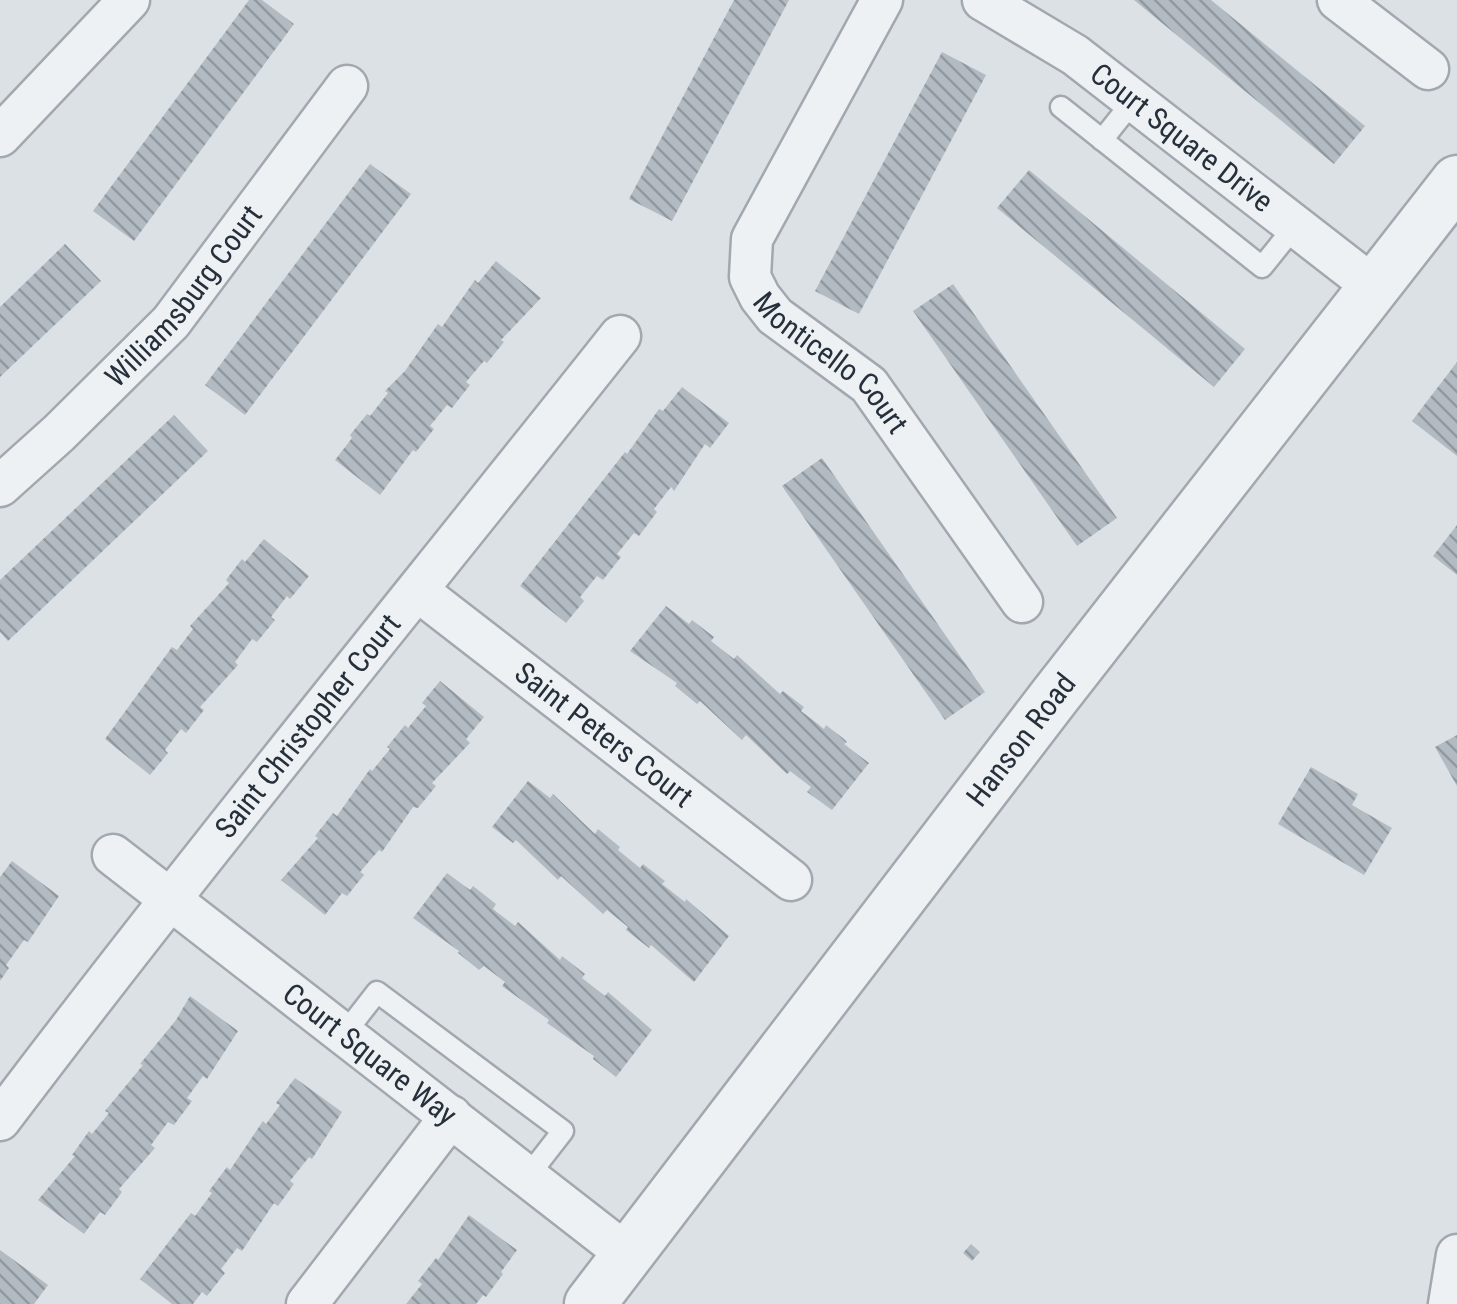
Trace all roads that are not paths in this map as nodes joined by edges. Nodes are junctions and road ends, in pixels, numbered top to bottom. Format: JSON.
{"nodes":[{"id":1,"x":129,"y":0,"type":"edge"},
{"id":2,"x":882,"y":0,"type":"edge"},
{"id":3,"x":983,"y":0,"type":"edge"},
{"id":4,"x":1338,"y":0,"type":"edge"},
{"id":5,"x":1428,"y":69,"type":"dead end"},
{"id":6,"x":347,"y":86,"type":"dead end"},
{"id":7,"x":1134,"y":100,"type":"junction"},
{"id":8,"x":1062,"y":107,"type":"dead end"},
{"id":9,"x":0,"y":136,"type":"edge"},
{"id":10,"x":1102,"y":140,"type":"junction"},
{"id":11,"x":1457,"y":181,"type":"edge"},
{"id":12,"x":1296,"y":226,"type":"junction"},
{"id":13,"x":1374,"y":287,"type":"junction"},
{"id":14,"x":620,"y":336,"type":"dead end"},
{"id":15,"x":0,"y":486,"type":"edge"},
{"id":16,"x":418,"y":591,"type":"junction"},
{"id":17,"x":1022,"y":602,"type":"dead end"},
{"id":18,"x":112,"y":855,"type":"dead end"},
{"id":19,"x":790,"y":880,"type":"dead end"},
{"id":20,"x":168,"y":898,"type":"junction"},
{"id":21,"x":345,"y":1033,"type":"junction"},
{"id":22,"x":451,"y":1116,"type":"junction"},
{"id":23,"x":0,"y":1120,"type":"edge"},
{"id":24,"x":528,"y":1176,"type":"junction"},
{"id":25,"x":1457,"y":1254,"type":"edge"},
{"id":26,"x":628,"y":1255,"type":"junction"},
{"id":27,"x":306,"y":1304,"type":"edge"},
{"id":28,"x":590,"y":1304,"type":"edge"},
{"id":29,"x":1450,"y":1304,"type":"edge"}],
"edges":[{"from":1,"to":9,"type":"street"},
{"from":2,"to":17,"type":"street","name":"Monticello Court"},
{"from":3,"to":7,"type":"street","name":"Court Square Drive"},
{"from":4,"to":5,"type":"street"},
{"from":6,"to":15,"type":"street","name":"Williamsburg Court"},
{"from":7,"to":10,"type":"lane"},
{"from":7,"to":12,"type":"street","name":"Court Square Drive"},
{"from":8,"to":10,"type":"lane"},
{"from":10,"to":12,"type":"lane"},
{"from":11,"to":13,"type":"street","name":"Hanson Road"},
{"from":12,"to":13,"type":"street","name":"Court Square Drive"},
{"from":13,"to":26,"type":"street","name":"Hanson Road"},
{"from":14,"to":16,"type":"street","name":"Saint Christopher Court"},
{"from":16,"to":19,"type":"street","name":"Saint Peters Court"},
{"from":16,"to":20,"type":"street","name":"Saint Christopher Court"},
{"from":18,"to":20,"type":"street","name":"Court Square Way"},
{"from":20,"to":21,"type":"street","name":"Court Square Way"},
{"from":20,"to":23,"type":"street","name":"Saint Christopher Court"},
{"from":21,"to":22,"type":"street","name":"Court Square Way"},
{"from":21,"to":24,"type":"lane"},
{"from":22,"to":24,"type":"street","name":"Court Square Way"},
{"from":22,"to":27,"type":"street"},
{"from":24,"to":26,"type":"street","name":"Court Square Way"},
{"from":25,"to":29,"type":"street"},
{"from":26,"to":28,"type":"street","name":"Hanson Road"}]}
